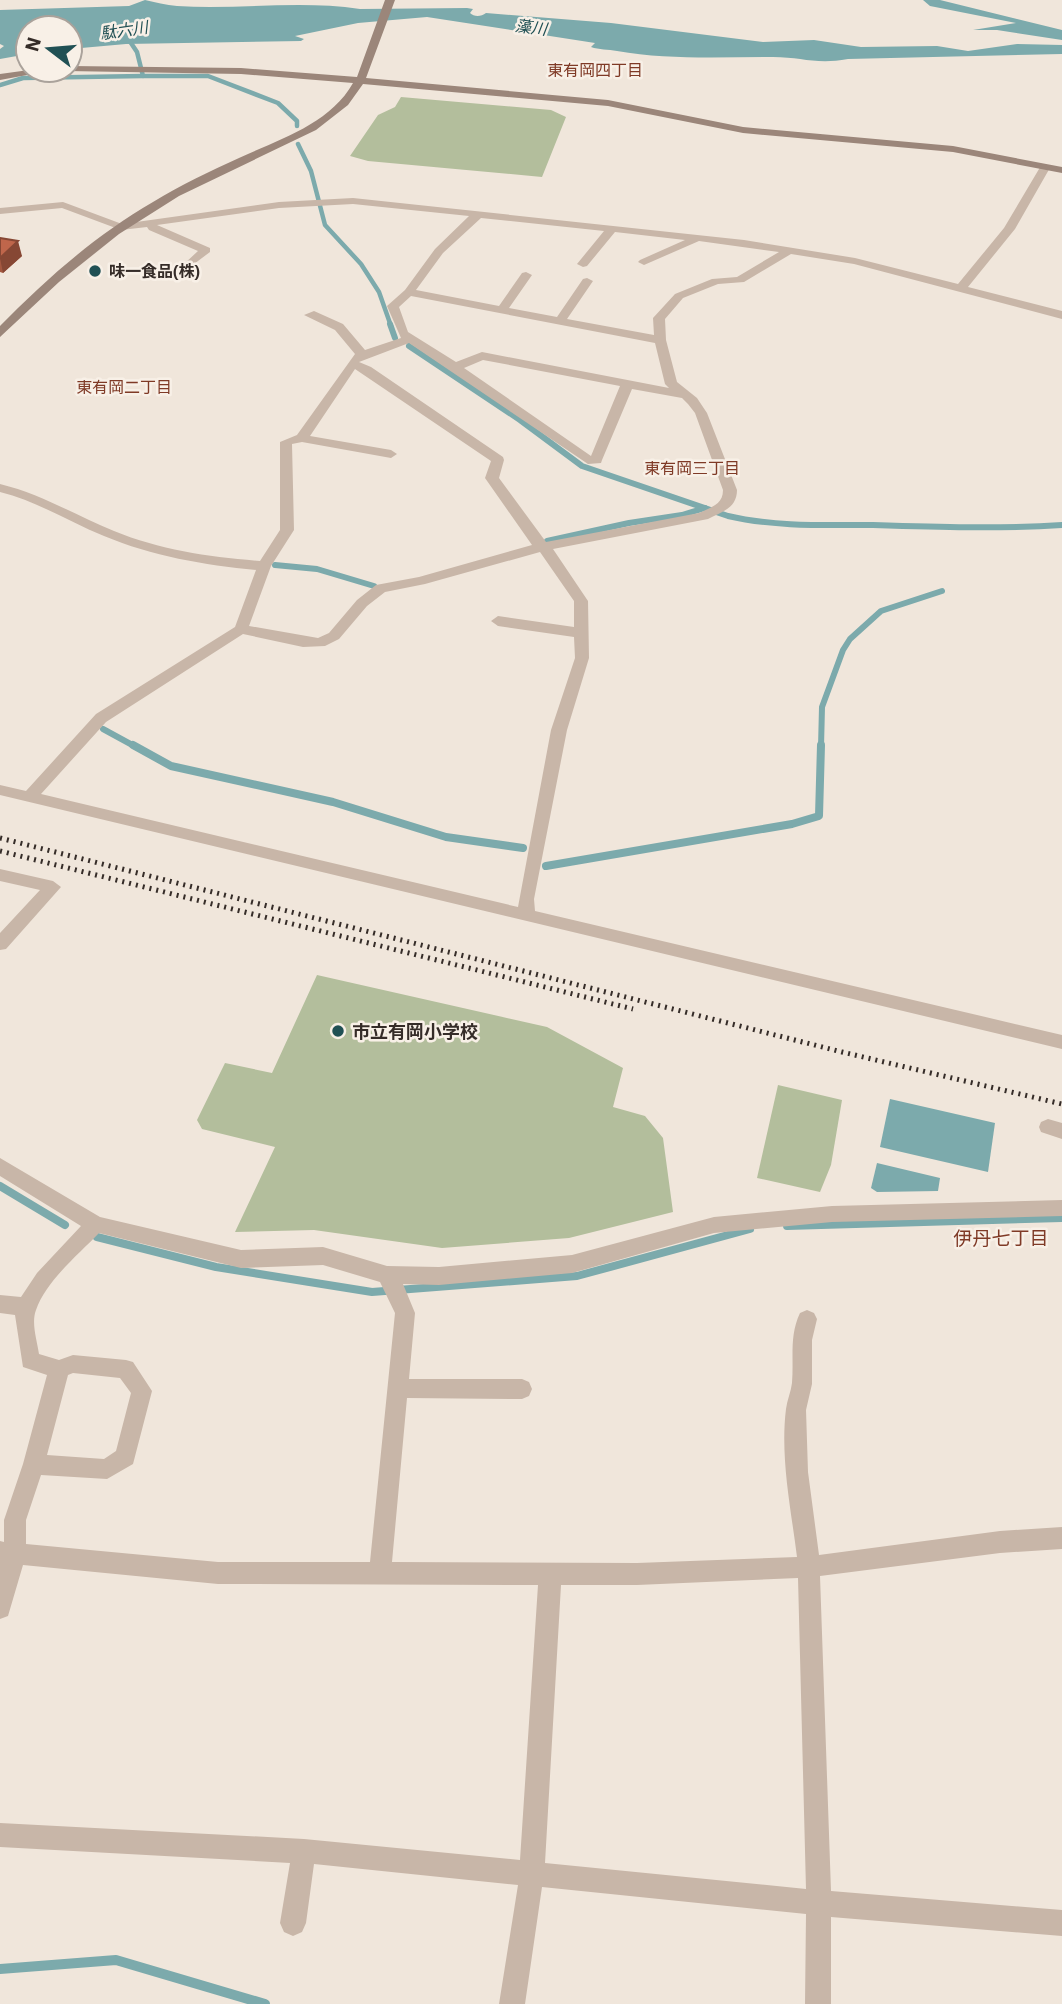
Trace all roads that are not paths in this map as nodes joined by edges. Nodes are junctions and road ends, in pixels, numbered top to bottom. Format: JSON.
{"nodes":[{"id":1,"x":390,"y":0,"type":"edge"},
{"id":2,"x":84,"y":69,"type":"edge"},
{"id":3,"x":360,"y":83,"type":"junction"},
{"id":4,"x":1046,"y":166,"type":"junction"},
{"id":5,"x":1062,"y":170,"type":"edge"},
{"id":6,"x":0,"y":211,"type":"edge"},
{"id":7,"x":478,"y":214,"type":"junction"},
{"id":8,"x":150,"y":223,"type":"junction"},
{"id":9,"x":121,"y":227,"type":"junction"},
{"id":10,"x":613,"y":228,"type":"junction"},
{"id":11,"x":699,"y":237,"type":"junction"},
{"id":12,"x":790,"y":250,"type":"junction"},
{"id":13,"x":644,"y":262,"type":"dead end"},
{"id":14,"x":190,"y":264,"type":"dead end"},
{"id":15,"x":583,"y":264,"type":"dead end"},
{"id":16,"x":526,"y":275,"type":"dead end"},
{"id":17,"x":587,"y":281,"type":"dead end"},
{"id":18,"x":962,"y":287,"type":"junction"},
{"id":19,"x":409,"y":292,"type":"junction"},
{"id":20,"x":502,"y":310,"type":"junction"},
{"id":21,"x":310,"y":315,"type":"dead end"},
{"id":22,"x":1062,"y":315,"type":"edge"},
{"id":23,"x":560,"y":321,"type":"junction"},
{"id":24,"x":3,"y":327,"type":"edge"},
{"id":25,"x":410,"y":339,"type":"junction"},
{"id":26,"x":660,"y":340,"type":"junction"},
{"id":27,"x":358,"y":360,"type":"junction"},
{"id":28,"x":455,"y":367,"type":"junction"},
{"id":29,"x":627,"y":386,"type":"junction"},
{"id":30,"x":684,"y":395,"type":"junction"},
{"id":31,"x":302,"y":438,"type":"junction"},
{"id":32,"x":391,"y":454,"type":"dead end"},
{"id":33,"x":0,"y":488,"type":"edge"},
{"id":34,"x":542,"y":547,"type":"junction"},
{"id":35,"x":264,"y":566,"type":"junction"},
{"id":36,"x":498,"y":621,"type":"dead end"},
{"id":37,"x":242,"y":629,"type":"junction"},
{"id":38,"x":582,"y":633,"type":"junction"},
{"id":39,"x":0,"y":790,"type":"edge"},
{"id":40,"x":29,"y":797,"type":"junction"},
{"id":41,"x":0,"y":875,"type":"edge"},
{"id":42,"x":527,"y":915,"type":"junction"},
{"id":43,"x":0,"y":944,"type":"edge"},
{"id":44,"x":1062,"y":1042,"type":"edge"},
{"id":45,"x":0,"y":1166,"type":"edge"},
{"id":46,"x":1062,"y":1208,"type":"edge"},
{"id":47,"x":95,"y":1224,"type":"junction"},
{"id":48,"x":389,"y":1277,"type":"junction"},
{"id":49,"x":0,"y":1304,"type":"edge"},
{"id":50,"x":26,"y":1307,"type":"junction"},
{"id":51,"x":807,"y":1319,"type":"dead end"},
{"id":52,"x":59,"y":1369,"type":"junction"},
{"id":53,"x":397,"y":1388,"type":"junction"},
{"id":54,"x":522,"y":1389,"type":"dead end"},
{"id":55,"x":34,"y":1464,"type":"junction"},
{"id":56,"x":1062,"y":1538,"type":"edge"},
{"id":57,"x":8,"y":1553,"type":"edge"},
{"id":58,"x":809,"y":1567,"type":"junction"},
{"id":59,"x":380,"y":1574,"type":"junction"},
{"id":60,"x":550,"y":1574,"type":"junction"},
{"id":61,"x":0,"y":1608,"type":"edge"},
{"id":62,"x":0,"y":1835,"type":"edge"},
{"id":63,"x":304,"y":1851,"type":"junction"},
{"id":64,"x":532,"y":1872,"type":"junction"},
{"id":65,"x":819,"y":1903,"type":"junction"},
{"id":66,"x":293,"y":1923,"type":"dead end"},
{"id":67,"x":1062,"y":1923,"type":"edge"},
{"id":68,"x":512,"y":2004,"type":"edge"},
{"id":69,"x":818,"y":2004,"type":"edge"}],
"edges":[{"from":1,"to":3,"type":"street"},
{"from":2,"to":3,"type":"street"},
{"from":3,"to":4,"type":"street"},
{"from":3,"to":9,"type":"street"},
{"from":4,"to":5,"type":"street"},
{"from":4,"to":18,"type":"street"},
{"from":6,"to":9,"type":"street"},
{"from":7,"to":8,"type":"street"},
{"from":7,"to":10,"type":"street"},
{"from":7,"to":19,"type":"street"},
{"from":8,"to":9,"type":"street"},
{"from":8,"to":14,"type":"street"},
{"from":9,"to":24,"type":"street"},
{"from":10,"to":11,"type":"street"},
{"from":10,"to":15,"type":"street"},
{"from":11,"to":12,"type":"street"},
{"from":11,"to":13,"type":"street"},
{"from":12,"to":18,"type":"street"},
{"from":12,"to":26,"type":"street"},
{"from":16,"to":20,"type":"street"},
{"from":17,"to":23,"type":"street"},
{"from":18,"to":22,"type":"street"},
{"from":19,"to":20,"type":"street"},
{"from":19,"to":25,"type":"street"},
{"from":20,"to":23,"type":"street"},
{"from":21,"to":27,"type":"street"},
{"from":23,"to":26,"type":"street"},
{"from":25,"to":27,"type":"street"},
{"from":25,"to":28,"type":"street"},
{"from":26,"to":30,"type":"street"},
{"from":27,"to":31,"type":"street"},
{"from":27,"to":34,"type":"street"},
{"from":28,"to":29,"type":"street"},
{"from":28,"to":29,"type":"street"},
{"from":29,"to":30,"type":"street"},
{"from":30,"to":34,"type":"street"},
{"from":31,"to":32,"type":"street"},
{"from":31,"to":35,"type":"street"},
{"from":33,"to":35,"type":"street"},
{"from":34,"to":37,"type":"street"},
{"from":34,"to":38,"type":"street"},
{"from":35,"to":37,"type":"street"},
{"from":36,"to":38,"type":"street"},
{"from":37,"to":40,"type":"street"},
{"from":38,"to":42,"type":"street"},
{"from":39,"to":40,"type":"street"},
{"from":40,"to":42,"type":"street"},
{"from":41,"to":43,"type":"street"},
{"from":42,"to":44,"type":"street"},
{"from":45,"to":47,"type":"street"},
{"from":46,"to":48,"type":"street"},
{"from":47,"to":48,"type":"street"},
{"from":47,"to":50,"type":"street"},
{"from":48,"to":53,"type":"street"},
{"from":49,"to":50,"type":"street"},
{"from":50,"to":52,"type":"street"},
{"from":51,"to":58,"type":"street"},
{"from":52,"to":55,"type":"street"},
{"from":52,"to":55,"type":"street"},
{"from":53,"to":54,"type":"street"},
{"from":53,"to":59,"type":"street"},
{"from":55,"to":57,"type":"street"},
{"from":56,"to":58,"type":"street"},
{"from":57,"to":59,"type":"street"},
{"from":57,"to":61,"type":"street"},
{"from":58,"to":60,"type":"street"},
{"from":58,"to":65,"type":"street"},
{"from":59,"to":60,"type":"street"},
{"from":60,"to":64,"type":"street"},
{"from":62,"to":63,"type":"street"},
{"from":63,"to":64,"type":"street"},
{"from":63,"to":66,"type":"street"},
{"from":64,"to":65,"type":"street"},
{"from":64,"to":68,"type":"street"},
{"from":65,"to":67,"type":"street"},
{"from":65,"to":69,"type":"street"}]}
